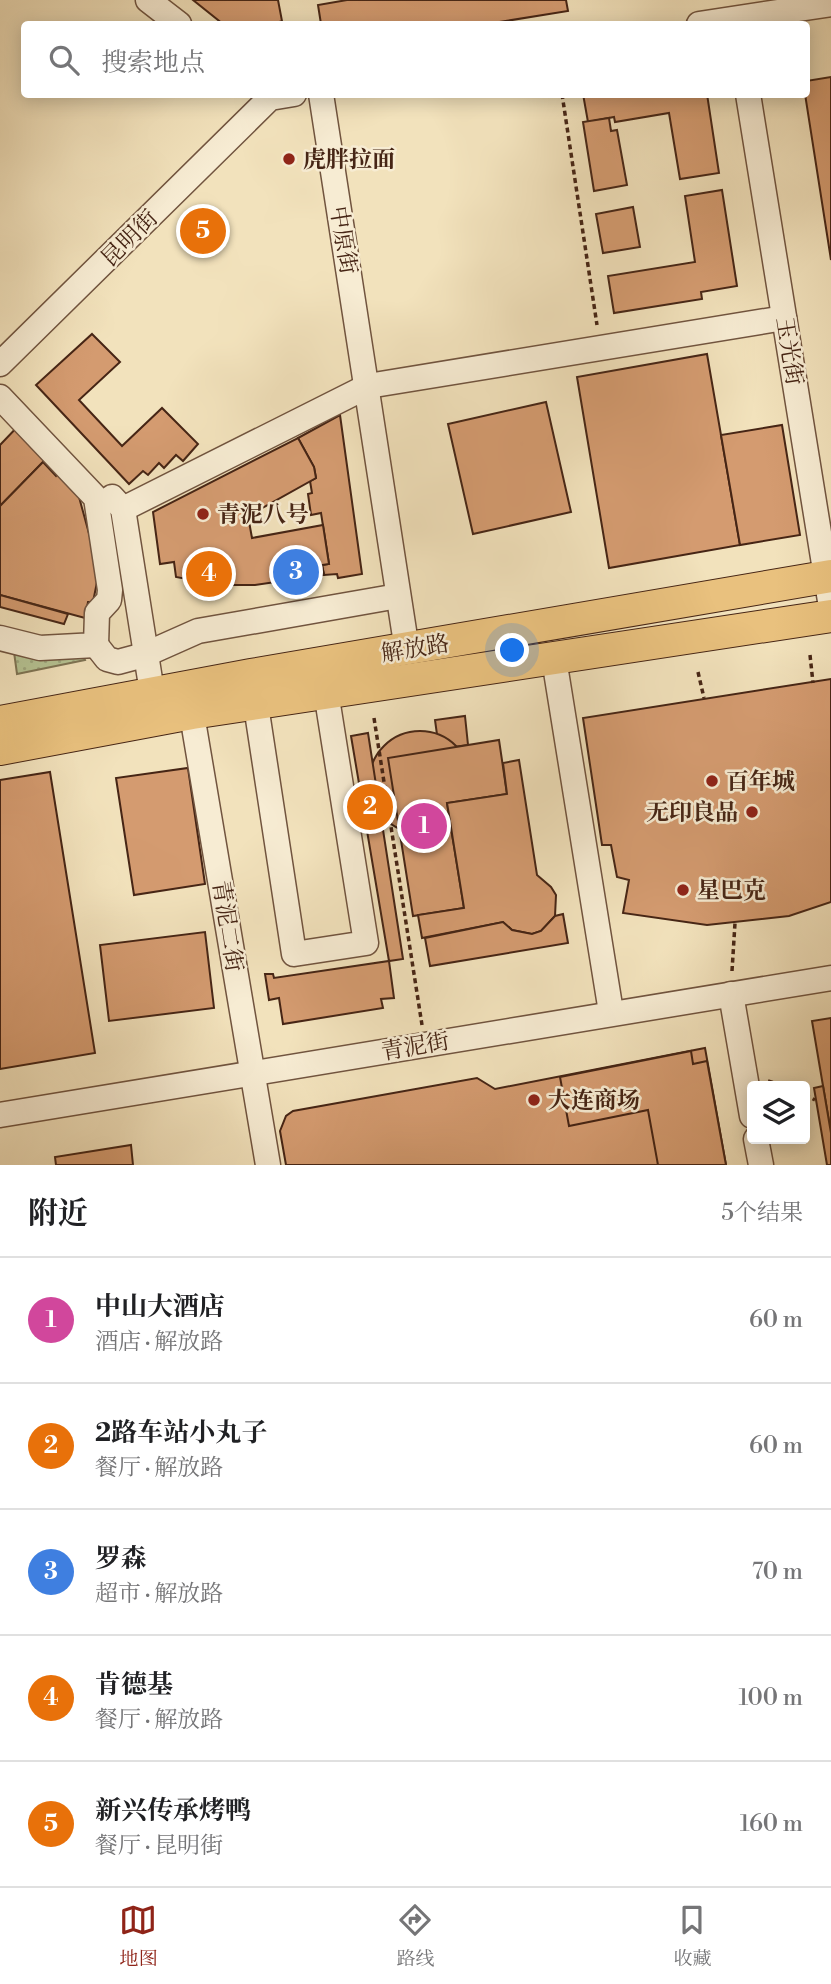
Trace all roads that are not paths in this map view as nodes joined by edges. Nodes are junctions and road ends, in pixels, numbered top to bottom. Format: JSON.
{"nodes":[{"id":1,"x":148,"y":0,"type":"edge"},
{"id":2,"x":831,"y":4,"type":"edge"},
{"id":3,"x":735,"y":14,"type":"edge"},
{"id":4,"x":175,"y":21,"type":"edge"},
{"id":5,"x":710,"y":21,"type":"edge"},
{"id":6,"x":274,"y":98,"type":"edge"},
{"id":7,"x":322,"y":98,"type":"edge"},
{"id":8,"x":749,"y":98,"type":"edge"},
{"id":9,"x":785,"y":318,"type":"junction"},
{"id":10,"x":0,"y":364,"type":"edge"},
{"id":11,"x":0,"y":372,"type":"edge"},
{"id":12,"x":368,"y":386,"type":"junction"},
{"id":13,"x":0,"y":397,"type":"edge"},
{"id":14,"x":123,"y":509,"type":"junction"},
{"id":15,"x":824,"y":520,"type":"edge"},
{"id":16,"x":100,"y":582,"type":"dead end"},
{"id":17,"x":829,"y":587,"type":"edge"},
{"id":18,"x":398,"y":596,"type":"junction"},
{"id":19,"x":97,"y":613,"type":"junction"},
{"id":20,"x":831,"y":616,"type":"edge"},
{"id":21,"x":0,"y":638,"type":"edge"},
{"id":22,"x":96,"y":645,"type":"junction"},
{"id":23,"x":407,"y":650,"type":"junction"},
{"id":24,"x":144,"y":655,"type":"junction"},
{"id":25,"x":554,"y":659,"type":"junction"},
{"id":26,"x":254,"y":689,"type":"junction"},
{"id":27,"x":152,"y":692,"type":"junction"},
{"id":28,"x":326,"y":692,"type":"junction"},
{"id":29,"x":189,"y":700,"type":"junction"},
{"id":30,"x":0,"y":722,"type":"edge"},
{"id":31,"x":0,"y":749,"type":"edge"},
{"id":32,"x":831,"y":978,"type":"edge"},
{"id":33,"x":731,"y":994,"type":"junction"},
{"id":34,"x":611,"y":1012,"type":"junction"},
{"id":35,"x":252,"y":1073,"type":"junction"},
{"id":36,"x":747,"y":1087,"type":"edge"},
{"id":37,"x":0,"y":1115,"type":"edge"},
{"id":38,"x":757,"y":1144,"type":"edge"},
{"id":39,"x":268,"y":1165,"type":"edge"},
{"id":40,"x":761,"y":1165,"type":"edge"}],
"edges":[{"from":1,"to":4,"type":"street"},
{"from":2,"to":3,"type":"street"},
{"from":3,"to":5,"type":"street"},
{"from":6,"to":10,"type":"street","name":"昆明街"},
{"from":7,"to":12,"type":"street","name":"中原街"},
{"from":8,"to":9,"type":"street","name":"玉光街"},
{"from":9,"to":12,"type":"street"},
{"from":9,"to":15,"type":"street","name":"玉光街"},
{"from":11,"to":14,"type":"street"},
{"from":12,"to":14,"type":"street"},
{"from":12,"to":18,"type":"street","name":"中原街"},
{"from":13,"to":19,"type":"street"},
{"from":14,"to":24,"type":"street"},
{"from":15,"to":17,"type":"street","name":"玉光街"},
{"from":16,"to":19,"type":"street"},
{"from":17,"to":23,"type":"main road","name":"解放路"},
{"from":18,"to":23,"type":"street","name":"中原街"},
{"from":18,"to":24,"type":"street"},
{"from":19,"to":22,"type":"street"},
{"from":20,"to":25,"type":"main road","name":"解放路"},
{"from":21,"to":22,"type":"street"},
{"from":22,"to":24,"type":"street"},
{"from":23,"to":26,"type":"main road","name":"解放路"},
{"from":24,"to":27,"type":"street"},
{"from":25,"to":28,"type":"main road","name":"解放路"},
{"from":25,"to":34,"type":"street"},
{"from":26,"to":28,"type":"main road","name":"解放路"},
{"from":26,"to":28,"type":"street"},
{"from":26,"to":29,"type":"main road","name":"解放路"},
{"from":27,"to":29,"type":"main road","name":"解放路"},
{"from":27,"to":30,"type":"main road","name":"解放路"},
{"from":29,"to":31,"type":"main road","name":"解放路"},
{"from":29,"to":35,"type":"street","name":"青泥二街"},
{"from":32,"to":33,"type":"street","name":"青泥街"},
{"from":33,"to":34,"type":"street","name":"青泥街"},
{"from":33,"to":36,"type":"street"},
{"from":34,"to":35,"type":"street","name":"青泥街"},
{"from":35,"to":37,"type":"street","name":"青泥街"},
{"from":35,"to":39,"type":"street","name":"青泥二街"},
{"from":38,"to":40,"type":"street"}]}
